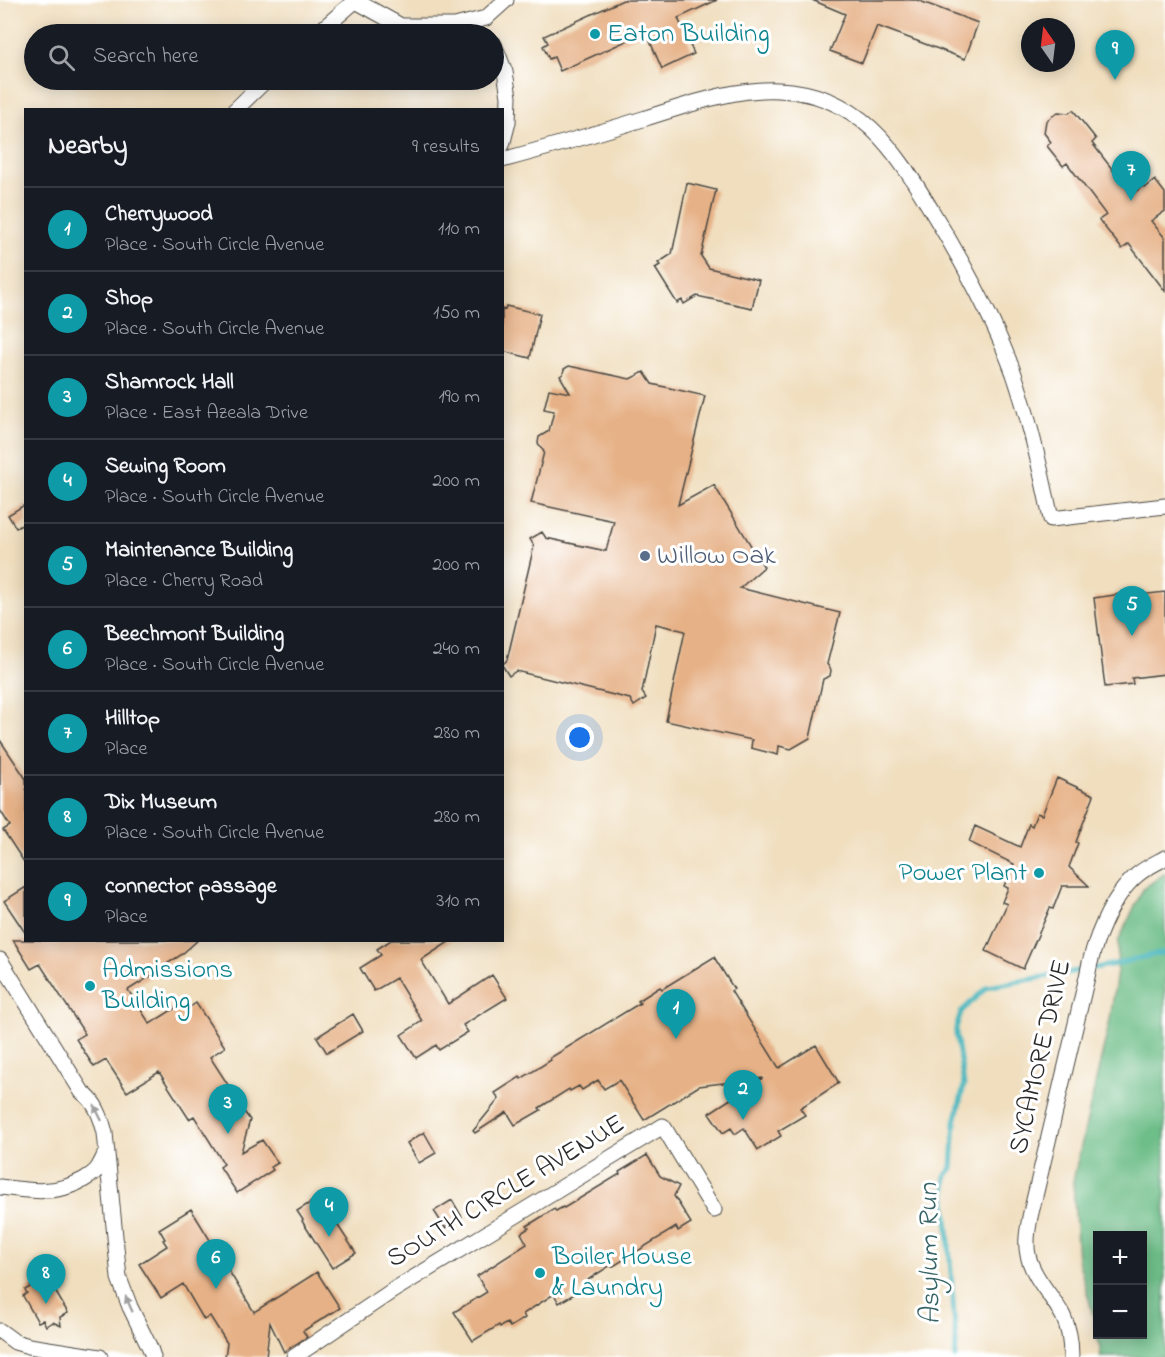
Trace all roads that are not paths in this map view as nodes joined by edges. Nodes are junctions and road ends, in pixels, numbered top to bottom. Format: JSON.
{"nodes":[{"id":1,"x":356,"y":0,"type":"edge"},
{"id":2,"x":506,"y":0,"type":"edge"},
{"id":3,"x":486,"y":18,"type":"junction"},
{"id":4,"x":328,"y":24,"type":"edge"},
{"id":5,"x":398,"y":24,"type":"edge"},
{"id":6,"x":463,"y":24,"type":"edge"},
{"id":7,"x":488,"y":24,"type":"edge"},
{"id":8,"x":504,"y":69,"type":"edge"},
{"id":9,"x":256,"y":90,"type":"edge"},
{"id":10,"x":237,"y":108,"type":"edge"},
{"id":11,"x":504,"y":137,"type":"edge"},
{"id":12,"x":504,"y":159,"type":"edge"},
{"id":13,"x":1165,"y":506,"type":"edge"},
{"id":14,"x":1165,"y":858,"type":"edge"},
{"id":15,"x":0,"y":960,"type":"edge"},
{"id":16,"x":107,"y":1151,"type":"junction"},
{"id":17,"x":0,"y":1187,"type":"edge"},
{"id":18,"x":714,"y":1210,"type":"dead end"},
{"id":19,"x":0,"y":1331,"type":"edge"},
{"id":20,"x":100,"y":1357,"type":"edge"},
{"id":21,"x":153,"y":1357,"type":"edge"},
{"id":22,"x":294,"y":1357,"type":"edge"},
{"id":23,"x":1071,"y":1357,"type":"edge"}],
"edges":[{"from":1,"to":4,"type":"street"},
{"from":1,"to":5,"type":"street"},
{"from":2,"to":3,"type":"street"},
{"from":3,"to":6,"type":"street"},
{"from":3,"to":7,"type":"street"},
{"from":8,"to":11,"type":"street"},
{"from":9,"to":10,"type":"street"},
{"from":12,"to":13,"type":"street"},
{"from":14,"to":23,"type":"street","name":"SYCAMORE DRIVE"},
{"from":16,"to":15,"type":"street","one_way":true},
{"from":16,"to":17,"type":"street"},
{"from":21,"to":16,"type":"street","one_way":true},
{"from":18,"to":22,"type":"street","name":"SOUTH CIRCLE AVENUE"},
{"from":19,"to":20,"type":"street"}]}
